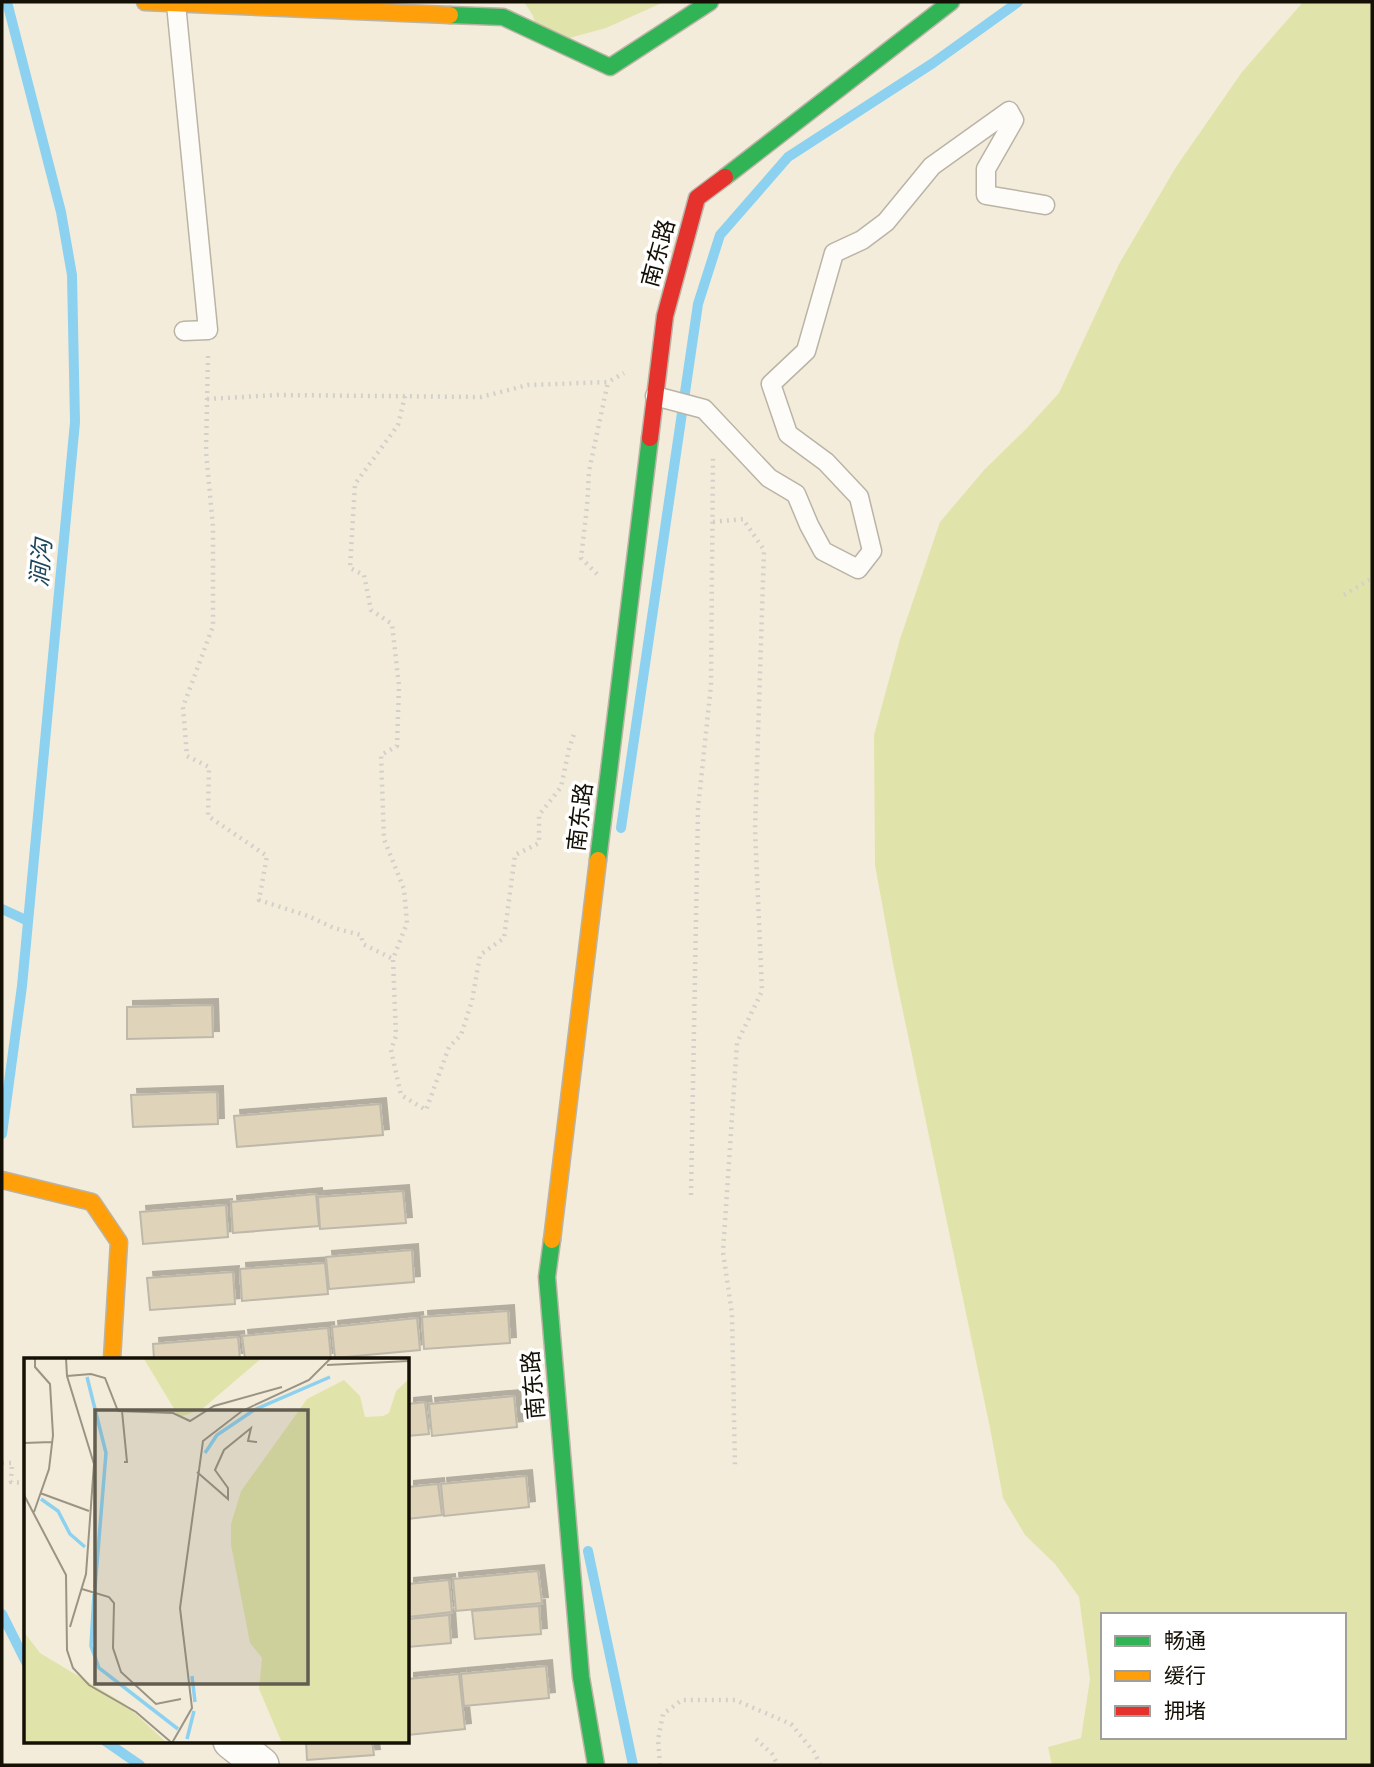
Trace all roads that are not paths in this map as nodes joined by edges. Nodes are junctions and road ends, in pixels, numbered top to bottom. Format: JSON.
{"nodes":[{"id":1,"x":145,"y":2,"type":"edge"},
{"id":2,"x":710,"y":2,"type":"edge"},
{"id":3,"x":951,"y":2,"type":"edge"},
{"id":4,"x":176,"y":4,"type":"junction"},
{"id":5,"x":1045,"y":205,"type":"dead end"},
{"id":6,"x":184,"y":331,"type":"dead end"},
{"id":7,"x":661,"y":398,"type":"junction"},
{"id":8,"x":2,"y":1180,"type":"edge"},
{"id":9,"x":111,"y":1358,"type":"edge"},
{"id":10,"x":233,"y":1742,"type":"edge"},
{"id":11,"x":261,"y":1765,"type":"edge"},
{"id":12,"x":596,"y":1765,"type":"edge"}],
"edges":[{"from":1,"to":4,"type":"street"},
{"from":2,"to":4,"type":"street"},
{"from":3,"to":7,"type":"street","name":"南东路"},
{"from":4,"to":6,"type":"lane"},
{"from":5,"to":7,"type":"lane"},
{"from":7,"to":12,"type":"street","name":"南东路"},
{"from":8,"to":9,"type":"street"},
{"from":10,"to":11,"type":"street"}]}
